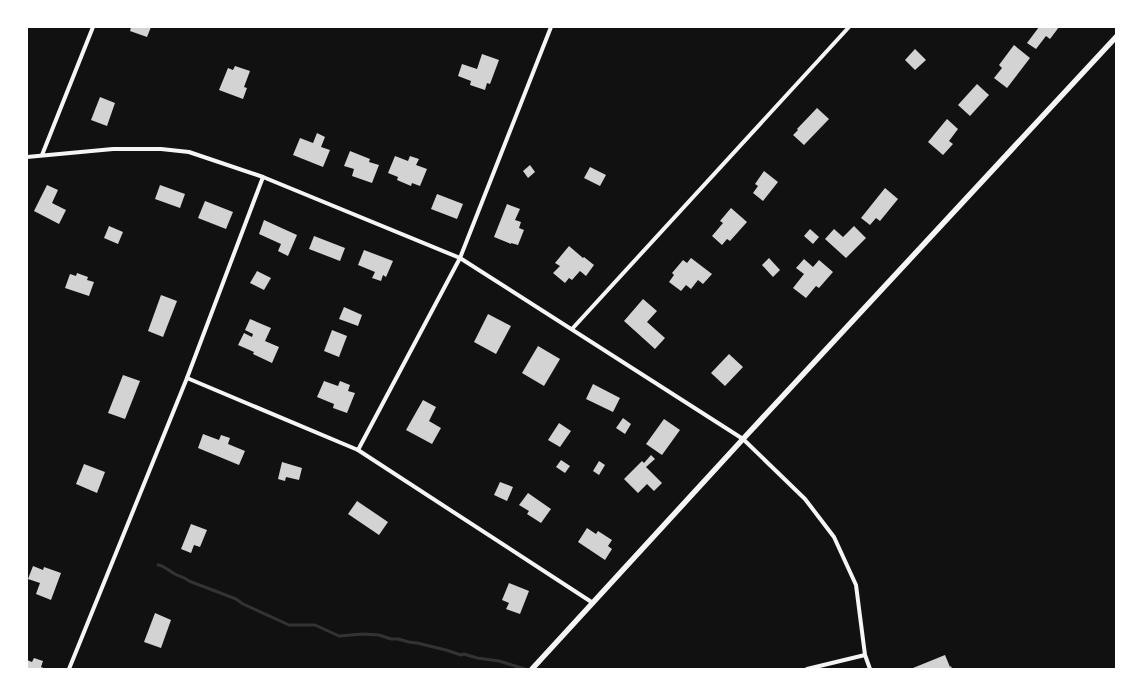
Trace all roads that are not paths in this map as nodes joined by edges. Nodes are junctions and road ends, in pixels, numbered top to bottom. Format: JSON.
{"nodes":[{"id":1,"x":93,"y":27,"type":"edge"},
{"id":2,"x":551,"y":27,"type":"edge"},
{"id":3,"x":849,"y":27,"type":"edge"},
{"id":4,"x":1116,"y":36,"type":"edge"},
{"id":5,"x":42,"y":155,"type":"junction"},
{"id":6,"x":27,"y":157,"type":"edge"},
{"id":7,"x":263,"y":177,"type":"junction"},
{"id":8,"x":460,"y":258,"type":"junction"},
{"id":9,"x":572,"y":329,"type":"junction"},
{"id":10,"x":187,"y":378,"type":"junction"},
{"id":11,"x":743,"y":439,"type":"junction"},
{"id":12,"x":358,"y":450,"type":"junction"},
{"id":13,"x":593,"y":602,"type":"junction"},
{"id":14,"x":865,"y":655,"type":"junction"},
{"id":15,"x":69,"y":669,"type":"edge"},
{"id":16,"x":532,"y":669,"type":"edge"},
{"id":17,"x":807,"y":669,"type":"edge"},
{"id":18,"x":870,"y":669,"type":"edge"}],
"edges":[{"from":1,"to":5,"type":"street"},
{"from":2,"to":8,"type":"street"},
{"from":3,"to":9,"type":"street"},
{"from":4,"to":11,"type":"street"},
{"from":5,"to":6,"type":"street"},
{"from":5,"to":7,"type":"street"},
{"from":7,"to":8,"type":"street"},
{"from":7,"to":10,"type":"street"},
{"from":8,"to":9,"type":"street"},
{"from":8,"to":12,"type":"street"},
{"from":9,"to":11,"type":"street"},
{"from":10,"to":12,"type":"street"},
{"from":10,"to":15,"type":"street"},
{"from":11,"to":13,"type":"street"},
{"from":11,"to":14,"type":"street"},
{"from":12,"to":13,"type":"street"},
{"from":13,"to":16,"type":"street"},
{"from":14,"to":17,"type":"street"},
{"from":14,"to":18,"type":"street"}]}
